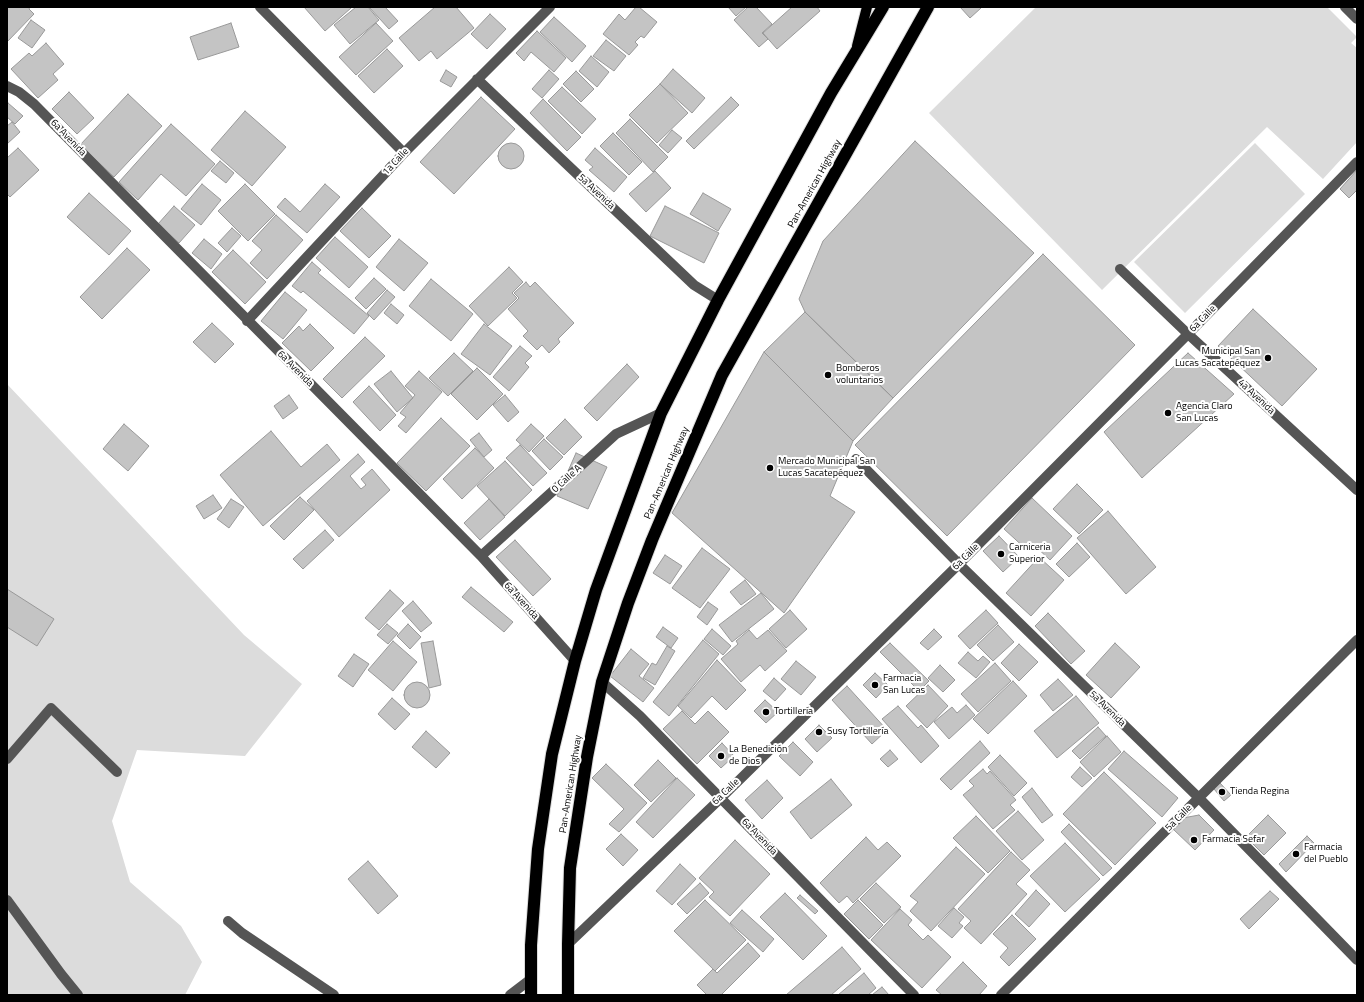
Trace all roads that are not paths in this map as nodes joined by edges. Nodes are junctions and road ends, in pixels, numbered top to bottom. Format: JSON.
{"nodes":[{"id":1,"x":260,"y":7,"type":"edge"},
{"id":2,"x":550,"y":7,"type":"edge"},
{"id":3,"x":867,"y":7,"type":"edge"},
{"id":4,"x":883,"y":7,"type":"edge"},
{"id":5,"x":928,"y":7,"type":"edge"},
{"id":6,"x":1345,"y":7,"type":"edge"},
{"id":7,"x":1357,"y":19,"type":"edge"},
{"id":8,"x":855,"y":52,"type":"junction"},
{"id":9,"x":477,"y":79,"type":"junction"},
{"id":10,"x":7,"y":86,"type":"edge"},
{"id":11,"x":404,"y":153,"type":"junction"},
{"id":12,"x":1357,"y":162,"type":"edge"},
{"id":13,"x":1120,"y":269,"type":"dead end"},
{"id":14,"x":718,"y":300,"type":"junction"},
{"id":15,"x":247,"y":321,"type":"junction"},
{"id":16,"x":1188,"y":334,"type":"junction"},
{"id":17,"x":661,"y":413,"type":"junction"},
{"id":18,"x":856,"y":459,"type":"dead end"},
{"id":19,"x":1357,"y":490,"type":"edge"},
{"id":20,"x":481,"y":556,"type":"junction"},
{"id":21,"x":959,"y":564,"type":"junction"},
{"id":22,"x":1357,"y":640,"type":"edge"},
{"id":23,"x":575,"y":661,"type":"junction"},
{"id":24,"x":602,"y":682,"type":"junction"},
{"id":25,"x":7,"y":759,"type":"edge"},
{"id":26,"x":117,"y":772,"type":"dead end"},
{"id":27,"x":721,"y":798,"type":"junction"},
{"id":28,"x":1199,"y":798,"type":"junction"},
{"id":29,"x":7,"y":900,"type":"edge"},
{"id":30,"x":228,"y":921,"type":"dead end"},
{"id":31,"x":568,"y":944,"type":"junction"},
{"id":32,"x":1357,"y":960,"type":"edge"},
{"id":33,"x":531,"y":979,"type":"junction"},
{"id":34,"x":78,"y":995,"type":"edge"},
{"id":35,"x":334,"y":995,"type":"edge"},
{"id":36,"x":510,"y":995,"type":"edge"},
{"id":37,"x":531,"y":995,"type":"edge"},
{"id":38,"x":568,"y":995,"type":"edge"},
{"id":39,"x":914,"y":995,"type":"edge"},
{"id":40,"x":1001,"y":995,"type":"edge"}],
"edges":[{"from":1,"to":11,"type":"street"},
{"from":2,"to":9,"type":"street","name":"1a Calle"},
{"from":3,"to":8,"type":"main road"},
{"from":4,"to":8,"type":"highway"},
{"from":5,"to":24,"type":"highway","name":"Pan-American Highway"},
{"from":6,"to":7,"type":"street"},
{"from":8,"to":14,"type":"highway"},
{"from":9,"to":11,"type":"street","name":"1a Calle"},
{"from":9,"to":14,"type":"street","name":"5a Avenida"},
{"from":10,"to":15,"type":"street","name":"6a Avenida"},
{"from":11,"to":15,"type":"street","name":"1a Calle"},
{"from":12,"to":16,"type":"street","name":"6a Calle"},
{"from":13,"to":16,"type":"street","name":"4a Avenida"},
{"from":14,"to":17,"type":"highway"},
{"from":15,"to":20,"type":"street","name":"6a Avenida"},
{"from":16,"to":19,"type":"street","name":"4a Avenida"},
{"from":16,"to":21,"type":"street","name":"6a Calle"},
{"from":17,"to":20,"type":"street","name":"0 Calle A"},
{"from":17,"to":23,"type":"highway"},
{"from":18,"to":21,"type":"street","name":"5a Avenida"},
{"from":20,"to":23,"type":"street","name":"6a Avenida"},
{"from":21,"to":27,"type":"street","name":"6a Calle"},
{"from":21,"to":28,"type":"street","name":"5a Avenida"},
{"from":22,"to":28,"type":"street","name":"5a Calle"},
{"from":23,"to":33,"type":"highway"},
{"from":24,"to":27,"type":"street","name":"6a Avenida"},
{"from":24,"to":31,"type":"highway","name":"Pan-American Highway"},
{"from":25,"to":26,"type":"street"},
{"from":27,"to":31,"type":"street","name":"6a Calle"},
{"from":27,"to":39,"type":"street","name":"6a Avenida"},
{"from":28,"to":32,"type":"street","name":"5a Avenida"},
{"from":28,"to":40,"type":"street","name":"5a Calle"},
{"from":29,"to":34,"type":"street"},
{"from":30,"to":35,"type":"street"},
{"from":31,"to":38,"type":"highway","name":"Pan-American Highway"},
{"from":33,"to":36,"type":"street"},
{"from":33,"to":37,"type":"highway"}]}
